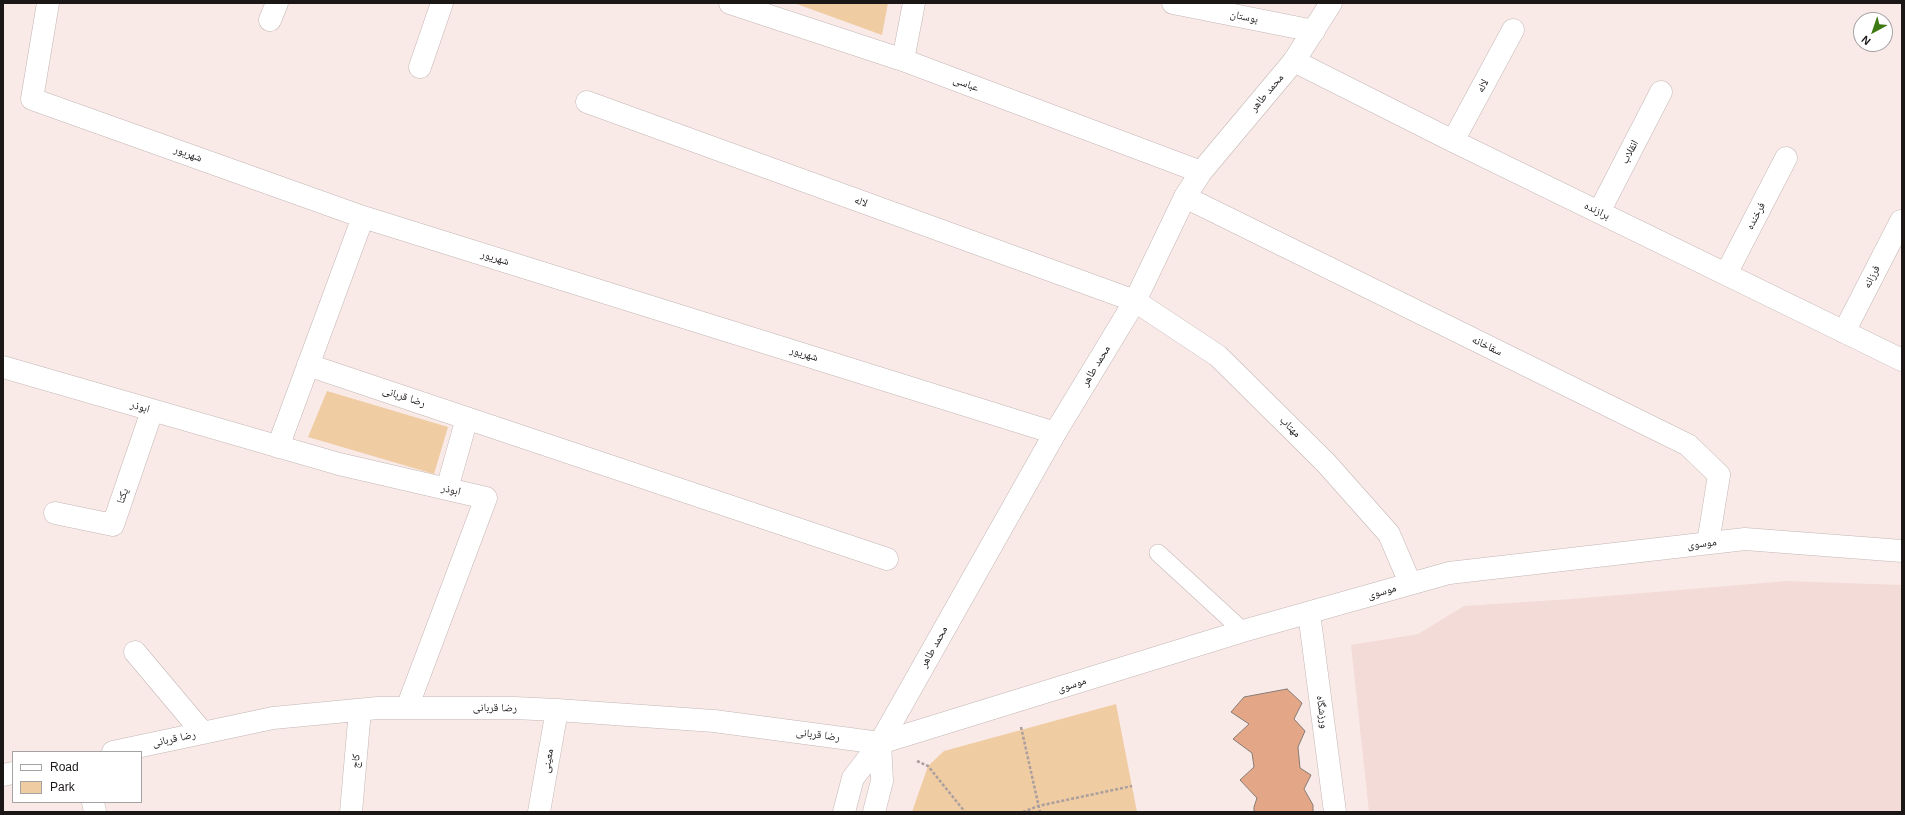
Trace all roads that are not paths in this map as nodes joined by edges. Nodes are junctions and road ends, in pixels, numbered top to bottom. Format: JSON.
{"nodes":[{"id":1,"x":48,"y":3,"type":"edge"},
{"id":2,"x":442,"y":3,"type":"edge"},
{"id":3,"x":730,"y":3,"type":"edge"},
{"id":4,"x":914,"y":3,"type":"edge"},
{"id":5,"x":1173,"y":3,"type":"edge"},
{"id":6,"x":1331,"y":3,"type":"edge"},
{"id":7,"x":1314,"y":30,"type":"junction"},
{"id":8,"x":1513,"y":30,"type":"dead end"},
{"id":9,"x":903,"y":60,"type":"junction"},
{"id":10,"x":1294,"y":61,"type":"junction"},
{"id":11,"x":420,"y":67,"type":"dead end"},
{"id":12,"x":1661,"y":92,"type":"dead end"},
{"id":13,"x":587,"y":102,"type":"dead end"},
{"id":14,"x":1453,"y":141,"type":"junction"},
{"id":15,"x":1786,"y":158,"type":"dead end"},
{"id":16,"x":1201,"y":172,"type":"junction"},
{"id":17,"x":1186,"y":197,"type":"junction"},
{"id":18,"x":1599,"y":212,"type":"junction"},
{"id":19,"x":363,"y":217,"type":"junction"},
{"id":20,"x":1901,"y":221,"type":"dead end"},
{"id":21,"x":1726,"y":274,"type":"junction"},
{"id":22,"x":1135,"y":301,"type":"junction"},
{"id":23,"x":1844,"y":332,"type":"junction"},
{"id":24,"x":1902,"y":360,"type":"edge"},
{"id":25,"x":308,"y":365,"type":"junction"},
{"id":26,"x":3,"y":367,"type":"edge"},
{"id":27,"x":152,"y":411,"type":"junction"},
{"id":28,"x":467,"y":418,"type":"junction"},
{"id":29,"x":1055,"y":432,"type":"junction"},
{"id":30,"x":278,"y":447,"type":"junction"},
{"id":31,"x":447,"y":489,"type":"junction"},
{"id":32,"x":54,"y":513,"type":"dead end"},
{"id":33,"x":1708,"y":543,"type":"junction"},
{"id":34,"x":1902,"y":551,"type":"edge"},
{"id":35,"x":1158,"y":553,"type":"dead end"},
{"id":36,"x":887,"y":559,"type":"dead end"},
{"id":37,"x":1410,"y":583,"type":"junction"},
{"id":38,"x":1309,"y":613,"type":"junction"},
{"id":39,"x":1243,"y":631,"type":"junction"},
{"id":40,"x":135,"y":652,"type":"dead end"},
{"id":41,"x":407,"y":708,"type":"junction"},
{"id":42,"x":360,"y":710,"type":"junction"},
{"id":43,"x":557,"y":710,"type":"junction"},
{"id":44,"x":203,"y":733,"type":"junction"},
{"id":45,"x":880,"y":743,"type":"junction"},
{"id":46,"x":118,"y":751,"type":"edge"},
{"id":47,"x":351,"y":812,"type":"edge"},
{"id":48,"x":540,"y":812,"type":"edge"},
{"id":49,"x":844,"y":812,"type":"edge"},
{"id":50,"x":874,"y":812,"type":"edge"},
{"id":51,"x":1335,"y":812,"type":"edge"}],
"edges":[{"from":1,"to":19,"type":"street","name":"شهریور"},
{"from":2,"to":11,"type":"street"},
{"from":3,"to":9,"type":"street","name":"عباسی"},
{"from":4,"to":9,"type":"street"},
{"from":5,"to":7,"type":"street","name":"بوستان"},
{"from":6,"to":7,"type":"street","name":"محمد طاهر"},
{"from":7,"to":10,"type":"street","name":"محمد طاهر"},
{"from":8,"to":14,"type":"street","name":"لاله"},
{"from":9,"to":16,"type":"street","name":"عباسی"},
{"from":10,"to":14,"type":"street","name":"برازنده"},
{"from":10,"to":16,"type":"street","name":"محمد طاهر"},
{"from":12,"to":18,"type":"street","name":"انقلاب"},
{"from":13,"to":22,"type":"street","name":"لاله"},
{"from":14,"to":18,"type":"street","name":"برازنده"},
{"from":15,"to":21,"type":"street","name":"فرخنده"},
{"from":16,"to":17,"type":"street","name":"محمد طاهر"},
{"from":17,"to":22,"type":"street","name":"محمد طاهر"},
{"from":17,"to":33,"type":"street","name":"سقاخانه"},
{"from":18,"to":21,"type":"street","name":"برازنده"},
{"from":19,"to":25,"type":"street"},
{"from":19,"to":29,"type":"street","name":"شهریور"},
{"from":20,"to":23,"type":"street","name":"فرزانه"},
{"from":21,"to":23,"type":"street","name":"برازنده"},
{"from":22,"to":29,"type":"street","name":"محمد طاهر"},
{"from":22,"to":37,"type":"street","name":"مهتاب"},
{"from":23,"to":24,"type":"street","name":"برازنده"},
{"from":25,"to":28,"type":"street","name":"رضا قربانی"},
{"from":25,"to":30,"type":"street"},
{"from":26,"to":27,"type":"street","name":"ابوذر"},
{"from":27,"to":30,"type":"street","name":"ابوذر"},
{"from":27,"to":32,"type":"street","name":"یکتا"},
{"from":28,"to":31,"type":"street"},
{"from":28,"to":36,"type":"street","name":"رضا قربانی"},
{"from":29,"to":45,"type":"street","name":"محمد طاهر"},
{"from":30,"to":31,"type":"street","name":"ابوذر"},
{"from":31,"to":41,"type":"street","name":"ابوذر"},
{"from":33,"to":34,"type":"street","name":"موسوی"},
{"from":33,"to":37,"type":"street","name":"موسوی"},
{"from":35,"to":39,"type":"lane"},
{"from":37,"to":38,"type":"street","name":"موسوی"},
{"from":38,"to":39,"type":"street","name":"موسوی"},
{"from":38,"to":51,"type":"street","name":"ورزشگاه"},
{"from":39,"to":45,"type":"street","name":"موسوی"},
{"from":40,"to":44,"type":"street"},
{"from":41,"to":42,"type":"street","name":"رضا قربانی"},
{"from":41,"to":43,"type":"street","name":"رضا قربانی"},
{"from":42,"to":44,"type":"street","name":"رضا قربانی"},
{"from":42,"to":47,"type":"street","name":"کاج"},
{"from":43,"to":45,"type":"street","name":"رضا قربانی"},
{"from":43,"to":48,"type":"street","name":"معینی"},
{"from":44,"to":46,"type":"street","name":"رضا قربانی"},
{"from":45,"to":49,"type":"street","name":"محمد طاهر"},
{"from":45,"to":50,"type":"street"}]}
